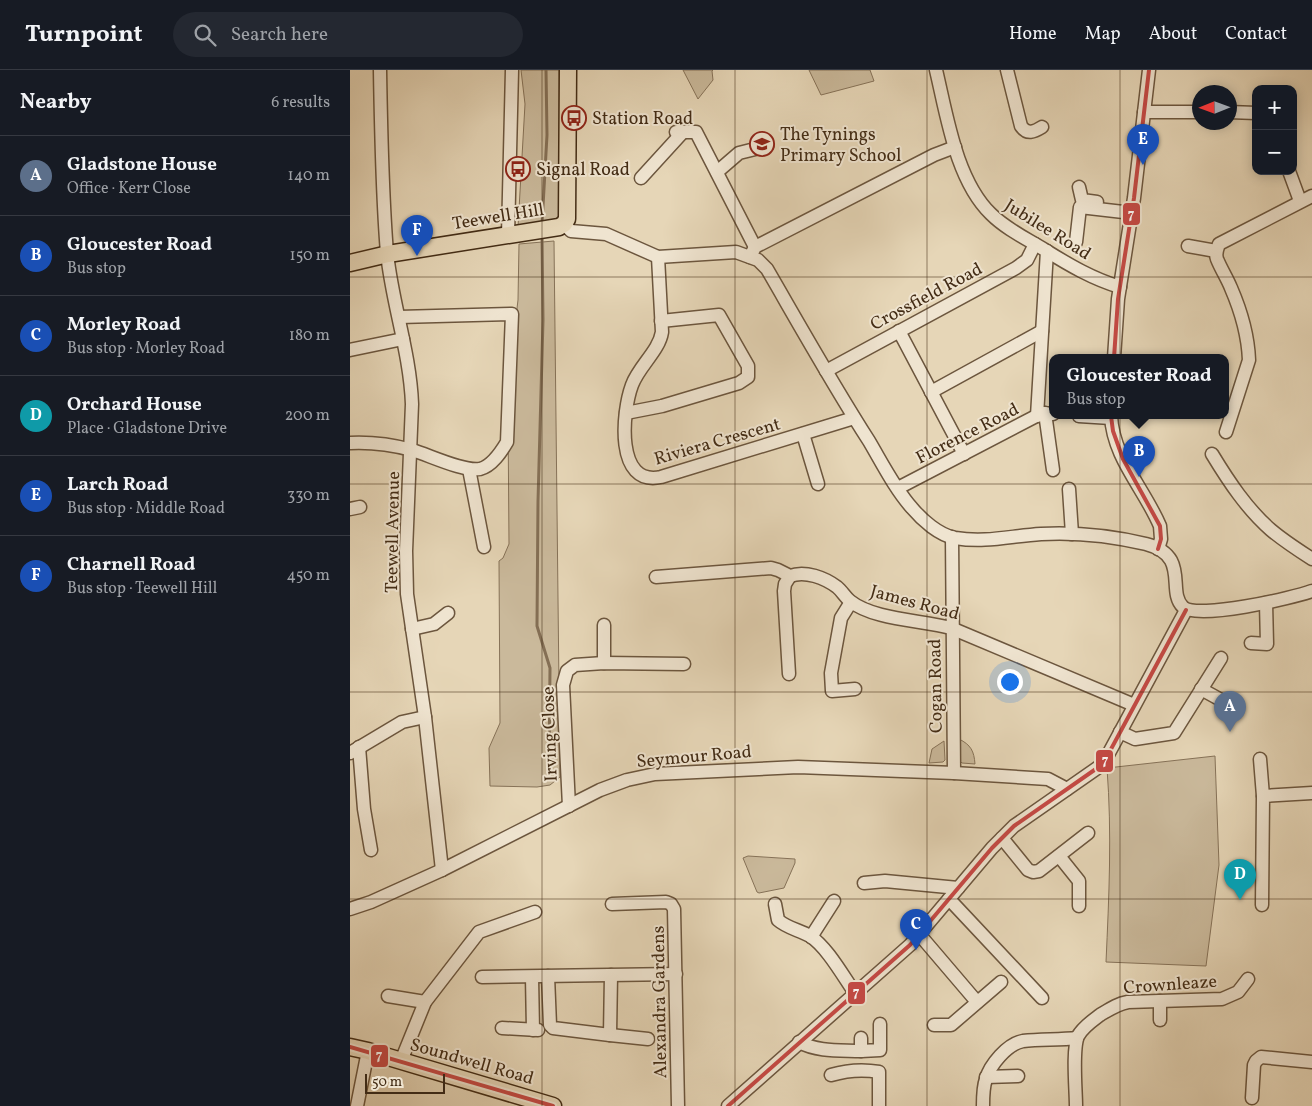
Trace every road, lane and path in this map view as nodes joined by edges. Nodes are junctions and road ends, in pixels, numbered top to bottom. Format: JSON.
{"nodes":[{"id":1,"x":380,"y":70,"type":"edge"},
{"id":2,"x":512,"y":70,"type":"edge"},
{"id":3,"x":568,"y":70,"type":"edge"},
{"id":4,"x":936,"y":70,"type":"edge"},
{"id":5,"x":1007,"y":70,"type":"edge"},
{"id":6,"x":1149,"y":70,"type":"edge"},
{"id":7,"x":1144,"y":112,"type":"junction"},
{"id":8,"x":1192,"y":112,"type":"edge"},
{"id":9,"x":1237,"y":112,"type":"edge"},
{"id":10,"x":1252,"y":113,"type":"edge"},
{"id":11,"x":1042,"y":127,"type":"dead end"},
{"id":12,"x":767,"y":146,"type":"dead end"},
{"id":13,"x":955,"y":147,"type":"junction"},
{"id":14,"x":717,"y":172,"type":"junction"},
{"id":15,"x":1292,"y":175,"type":"edge"},
{"id":16,"x":641,"y":178,"type":"dead end"},
{"id":17,"x":1079,"y":188,"type":"dead end"},
{"id":18,"x":1306,"y":198,"type":"edge"},
{"id":19,"x":1132,"y":210,"type":"junction"},
{"id":20,"x":558,"y":226,"type":"junction"},
{"id":21,"x":513,"y":234,"type":"junction"},
{"id":22,"x":1076,"y":242,"type":"dead end"},
{"id":23,"x":1035,"y":244,"type":"junction"},
{"id":24,"x":1188,"y":246,"type":"dead end"},
{"id":25,"x":1047,"y":251,"type":"junction"},
{"id":26,"x":1216,"y":251,"type":"junction"},
{"id":27,"x":752,"y":252,"type":"junction"},
{"id":28,"x":388,"y":254,"type":"junction"},
{"id":29,"x":658,"y":257,"type":"junction"},
{"id":30,"x":350,"y":262,"type":"edge"},
{"id":31,"x":1120,"y":287,"type":"junction"},
{"id":32,"x":399,"y":317,"type":"junction"},
{"id":33,"x":662,"y":321,"type":"junction"},
{"id":34,"x":899,"y":331,"type":"junction"},
{"id":35,"x":1042,"y":331,"type":"junction"},
{"id":36,"x":404,"y":339,"type":"junction"},
{"id":37,"x":350,"y":350,"type":"edge"},
{"id":38,"x":1114,"y":354,"type":"edge"},
{"id":39,"x":826,"y":371,"type":"junction"},
{"id":40,"x":931,"y":392,"type":"junction"},
{"id":41,"x":626,"y":413,"type":"junction"},
{"id":42,"x":1045,"y":414,"type":"edge"},
{"id":43,"x":854,"y":418,"type":"junction"},
{"id":44,"x":1111,"y":419,"type":"edge"},
{"id":45,"x":1226,"y":432,"type":"dead end"},
{"id":46,"x":803,"y":434,"type":"junction"},
{"id":47,"x":350,"y":442,"type":"edge"},
{"id":48,"x":411,"y":450,"type":"junction"},
{"id":49,"x":964,"y":454,"type":"junction"},
{"id":50,"x":1212,"y":454,"type":"dead end"},
{"id":51,"x":469,"y":469,"type":"junction"},
{"id":52,"x":1053,"y":470,"type":"dead end"},
{"id":53,"x":818,"y":484,"type":"dead end"},
{"id":54,"x":898,"y":488,"type":"junction"},
{"id":55,"x":1069,"y":489,"type":"dead end"},
{"id":56,"x":1072,"y":534,"type":"junction"},
{"id":57,"x":952,"y":537,"type":"junction"},
{"id":58,"x":484,"y":547,"type":"dead end"},
{"id":59,"x":1158,"y":549,"type":"junction"},
{"id":60,"x":1312,"y":560,"type":"edge"},
{"id":61,"x":790,"y":576,"type":"junction"},
{"id":62,"x":656,"y":577,"type":"dead end"},
{"id":63,"x":1312,"y":591,"type":"edge"},
{"id":64,"x":851,"y":602,"type":"junction"},
{"id":65,"x":1266,"y":603,"type":"junction"},
{"id":66,"x":1186,"y":610,"type":"junction"},
{"id":67,"x":448,"y":612,"type":"dead end"},
{"id":68,"x":604,"y":625,"type":"dead end"},
{"id":69,"x":952,"y":628,"type":"junction"},
{"id":70,"x":412,"y":629,"type":"junction"},
{"id":71,"x":1251,"y":643,"type":"dead end"},
{"id":72,"x":1221,"y":658,"type":"dead end"},
{"id":73,"x":604,"y":663,"type":"junction"},
{"id":74,"x":684,"y":664,"type":"dead end"},
{"id":75,"x":789,"y":674,"type":"dead end"},
{"id":76,"x":854,"y":689,"type":"dead end"},
{"id":77,"x":1201,"y":689,"type":"junction"},
{"id":78,"x":1221,"y":700,"type":"dead end"},
{"id":79,"x":1134,"y":705,"type":"junction"},
{"id":80,"x":425,"y":717,"type":"junction"},
{"id":81,"x":1120,"y":732,"type":"junction"},
{"id":82,"x":355,"y":750,"type":"edge"},
{"id":83,"x":1260,"y":759,"type":"dead end"},
{"id":84,"x":954,"y":773,"type":"junction"},
{"id":85,"x":1066,"y":789,"type":"junction"},
{"id":86,"x":1312,"y":793,"type":"edge"},
{"id":87,"x":1263,"y":796,"type":"junction"},
{"id":88,"x":569,"y":806,"type":"junction"},
{"id":89,"x":1088,"y":834,"type":"dead end"},
{"id":90,"x":1002,"y":838,"type":"junction"},
{"id":91,"x":371,"y":850,"type":"dead end"},
{"id":92,"x":1059,"y":856,"type":"junction"},
{"id":93,"x":442,"y":870,"type":"junction"},
{"id":94,"x":864,"y":883,"type":"dead end"},
{"id":95,"x":958,"y":888,"type":"junction"},
{"id":96,"x":949,"y":899,"type":"junction"},
{"id":97,"x":834,"y":900,"type":"dead end"},
{"id":98,"x":612,"y":904,"type":"dead end"},
{"id":99,"x":775,"y":904,"type":"dead end"},
{"id":100,"x":1262,"y":905,"type":"dead end"},
{"id":101,"x":1079,"y":906,"type":"dead end"},
{"id":102,"x":350,"y":909,"type":"edge"},
{"id":103,"x":535,"y":912,"type":"dead end"},
{"id":104,"x":920,"y":934,"type":"junction"},
{"id":105,"x":811,"y":937,"type":"junction"},
{"id":106,"x":676,"y":974,"type":"junction"},
{"id":107,"x":610,"y":975,"type":"junction"},
{"id":108,"x":548,"y":976,"type":"junction"},
{"id":109,"x":532,"y":977,"type":"junction"},
{"id":110,"x":482,"y":978,"type":"dead end"},
{"id":111,"x":1248,"y":979,"type":"dead end"},
{"id":112,"x":1001,"y":982,"type":"dead end"},
{"id":113,"x":855,"y":993,"type":"junction"},
{"id":114,"x":388,"y":996,"type":"dead end"},
{"id":115,"x":1042,"y":998,"type":"dead end"},
{"id":116,"x":425,"y":1002,"type":"junction"},
{"id":117,"x":978,"y":1002,"type":"junction"},
{"id":118,"x":1160,"y":1002,"type":"junction"},
{"id":119,"x":1160,"y":1020,"type":"dead end"},
{"id":120,"x":880,"y":1024,"type":"dead end"},
{"id":121,"x":934,"y":1025,"type":"dead end"},
{"id":122,"x":502,"y":1028,"type":"dead end"},
{"id":123,"x":610,"y":1035,"type":"junction"},
{"id":124,"x":1077,"y":1038,"type":"junction"},
{"id":125,"x":648,"y":1039,"type":"dead end"},
{"id":126,"x":799,"y":1042,"type":"junction"},
{"id":127,"x":350,"y":1048,"type":"edge"},
{"id":128,"x":368,"y":1051,"type":"junction"},
{"id":129,"x":400,"y":1061,"type":"junction"},
{"id":130,"x":1312,"y":1062,"type":"edge"},
{"id":131,"x":831,"y":1075,"type":"dead end"},
{"id":132,"x":1018,"y":1076,"type":"dead end"},
{"id":133,"x":986,"y":1077,"type":"junction"},
{"id":134,"x":1252,"y":1098,"type":"dead end"},
{"id":135,"x":357,"y":1106,"type":"edge"},
{"id":136,"x":553,"y":1106,"type":"edge"},
{"id":137,"x":678,"y":1106,"type":"edge"},
{"id":138,"x":728,"y":1106,"type":"edge"},
{"id":139,"x":879,"y":1106,"type":"edge"},
{"id":140,"x":983,"y":1106,"type":"edge"},
{"id":141,"x":1076,"y":1106,"type":"edge"}],
"edges":[{"from":1,"to":28,"type":"street","name":"Teewell Avenue"},
{"from":2,"to":21,"type":"street"},
{"from":3,"to":20,"type":"main road"},
{"from":4,"to":13,"type":"street","name":"Jubilee Road"},
{"from":5,"to":11,"type":"street"},
{"from":6,"to":7,"type":"street"},
{"from":7,"to":8,"type":"street"},
{"from":7,"to":19,"type":"street"},
{"from":9,"to":10,"type":"street"},
{"from":12,"to":14,"type":"street"},
{"from":13,"to":23,"type":"street","name":"Jubilee Road"},
{"from":13,"to":27,"type":"street"},
{"from":14,"to":16,"type":"street"},
{"from":14,"to":27,"type":"street"},
{"from":15,"to":18,"type":"street"},
{"from":17,"to":19,"type":"street"},
{"from":18,"to":26,"type":"street"},
{"from":19,"to":22,"type":"street"},
{"from":19,"to":31,"type":"street"},
{"from":20,"to":21,"type":"main road","name":"Teewell Hill"},
{"from":20,"to":29,"type":"street"},
{"from":21,"to":28,"type":"main road","name":"Teewell Hill"},
{"from":23,"to":25,"type":"street","name":"Jubilee Road"},
{"from":23,"to":34,"type":"street","name":"Crossfield Road"},
{"from":24,"to":26,"type":"street"},
{"from":25,"to":31,"type":"street","name":"Jubilee Road"},
{"from":25,"to":35,"type":"street"},
{"from":26,"to":45,"type":"street"},
{"from":27,"to":29,"type":"street"},
{"from":27,"to":39,"type":"street"},
{"from":28,"to":30,"type":"main road","name":"Teewell Hill"},
{"from":28,"to":32,"type":"street","name":"Teewell Avenue"},
{"from":29,"to":33,"type":"street","name":"Riviera Crescent"},
{"from":31,"to":38,"type":"street"},
{"from":32,"to":36,"type":"street","name":"Teewell Avenue"},
{"from":32,"to":51,"type":"street"},
{"from":33,"to":41,"type":"street","name":"Riviera Crescent"},
{"from":33,"to":41,"type":"street"},
{"from":34,"to":39,"type":"street","name":"Crossfield Road"},
{"from":34,"to":40,"type":"street"},
{"from":35,"to":40,"type":"street"},
{"from":35,"to":42,"type":"street"},
{"from":36,"to":37,"type":"street"},
{"from":36,"to":48,"type":"street","name":"Teewell Avenue"},
{"from":39,"to":43,"type":"street"},
{"from":40,"to":49,"type":"street"},
{"from":41,"to":46,"type":"street","name":"Riviera Crescent"},
{"from":42,"to":49,"type":"street","name":"Florence Road"},
{"from":42,"to":52,"type":"street"},
{"from":43,"to":46,"type":"street","name":"Riviera Crescent"},
{"from":43,"to":54,"type":"street"},
{"from":44,"to":59,"type":"street"},
{"from":46,"to":53,"type":"street"},
{"from":47,"to":48,"type":"street"},
{"from":48,"to":51,"type":"street"},
{"from":48,"to":70,"type":"street","name":"Teewell Avenue"},
{"from":49,"to":54,"type":"street","name":"Florence Road"},
{"from":50,"to":60,"type":"street"},
{"from":51,"to":58,"type":"street"},
{"from":54,"to":57,"type":"street"},
{"from":55,"to":56,"type":"street"},
{"from":56,"to":57,"type":"street"},
{"from":56,"to":59,"type":"street"},
{"from":57,"to":69,"type":"street","name":"Cogan Road"},
{"from":59,"to":66,"type":"street"},
{"from":61,"to":62,"type":"street","name":"James Road"},
{"from":61,"to":64,"type":"street","name":"James Road"},
{"from":61,"to":75,"type":"street"},
{"from":63,"to":65,"type":"street"},
{"from":64,"to":69,"type":"street","name":"James Road"},
{"from":64,"to":76,"type":"street"},
{"from":65,"to":66,"type":"street"},
{"from":65,"to":71,"type":"street"},
{"from":66,"to":79,"type":"street"},
{"from":67,"to":70,"type":"street"},
{"from":68,"to":73,"type":"street"},
{"from":69,"to":79,"type":"street","name":"James Road"},
{"from":69,"to":84,"type":"street","name":"Cogan Road"},
{"from":70,"to":80,"type":"street","name":"Teewell Avenue"},
{"from":72,"to":77,"type":"street"},
{"from":73,"to":74,"type":"street","name":"Irving Close"},
{"from":73,"to":88,"type":"street","name":"Irving Close"},
{"from":77,"to":78,"type":"street"},
{"from":77,"to":81,"type":"street"},
{"from":79,"to":81,"type":"street"},
{"from":80,"to":82,"type":"street"},
{"from":80,"to":93,"type":"street","name":"Teewell Avenue"},
{"from":81,"to":85,"type":"street"},
{"from":82,"to":91,"type":"street"},
{"from":83,"to":87,"type":"street"},
{"from":84,"to":85,"type":"street","name":"Seymour Road"},
{"from":84,"to":88,"type":"street","name":"Seymour Road"},
{"from":85,"to":90,"type":"street"},
{"from":86,"to":87,"type":"street"},
{"from":87,"to":100,"type":"street"},
{"from":88,"to":93,"type":"street","name":"Seymour Road"},
{"from":89,"to":92,"type":"street"},
{"from":90,"to":92,"type":"street"},
{"from":90,"to":95,"type":"street"},
{"from":92,"to":101,"type":"street"},
{"from":93,"to":102,"type":"street","name":"Seymour Road"},
{"from":94,"to":95,"type":"street"},
{"from":95,"to":96,"type":"street"},
{"from":96,"to":104,"type":"street"},
{"from":96,"to":115,"type":"street"},
{"from":97,"to":105,"type":"street"},
{"from":98,"to":106,"type":"street","name":"Alexandra Gardens"},
{"from":99,"to":105,"type":"street"},
{"from":103,"to":116,"type":"street"},
{"from":104,"to":113,"type":"street"},
{"from":104,"to":117,"type":"street"},
{"from":105,"to":113,"type":"street"},
{"from":106,"to":107,"type":"street"},
{"from":106,"to":137,"type":"street","name":"Alexandra Gardens"},
{"from":107,"to":108,"type":"street"},
{"from":107,"to":123,"type":"street"},
{"from":108,"to":109,"type":"street"},
{"from":108,"to":123,"type":"street"},
{"from":109,"to":110,"type":"street"},
{"from":109,"to":122,"type":"street"},
{"from":111,"to":118,"type":"street","name":"Crownleaze"},
{"from":112,"to":117,"type":"street"},
{"from":113,"to":126,"type":"street"},
{"from":114,"to":116,"type":"street"},
{"from":116,"to":129,"type":"street"},
{"from":117,"to":121,"type":"street"},
{"from":118,"to":119,"type":"street"},
{"from":118,"to":124,"type":"street","name":"Crownleaze"},
{"from":120,"to":126,"type":"street"},
{"from":123,"to":125,"type":"street"},
{"from":124,"to":133,"type":"street"},
{"from":124,"to":141,"type":"street"},
{"from":126,"to":138,"type":"street"},
{"from":127,"to":128,"type":"main road","name":"Soundwell Road"},
{"from":128,"to":129,"type":"main road","name":"Soundwell Road"},
{"from":128,"to":135,"type":"street"},
{"from":129,"to":136,"type":"main road","name":"Soundwell Road"},
{"from":130,"to":134,"type":"street"},
{"from":131,"to":139,"type":"street"},
{"from":132,"to":133,"type":"street"},
{"from":133,"to":140,"type":"street"}]}
